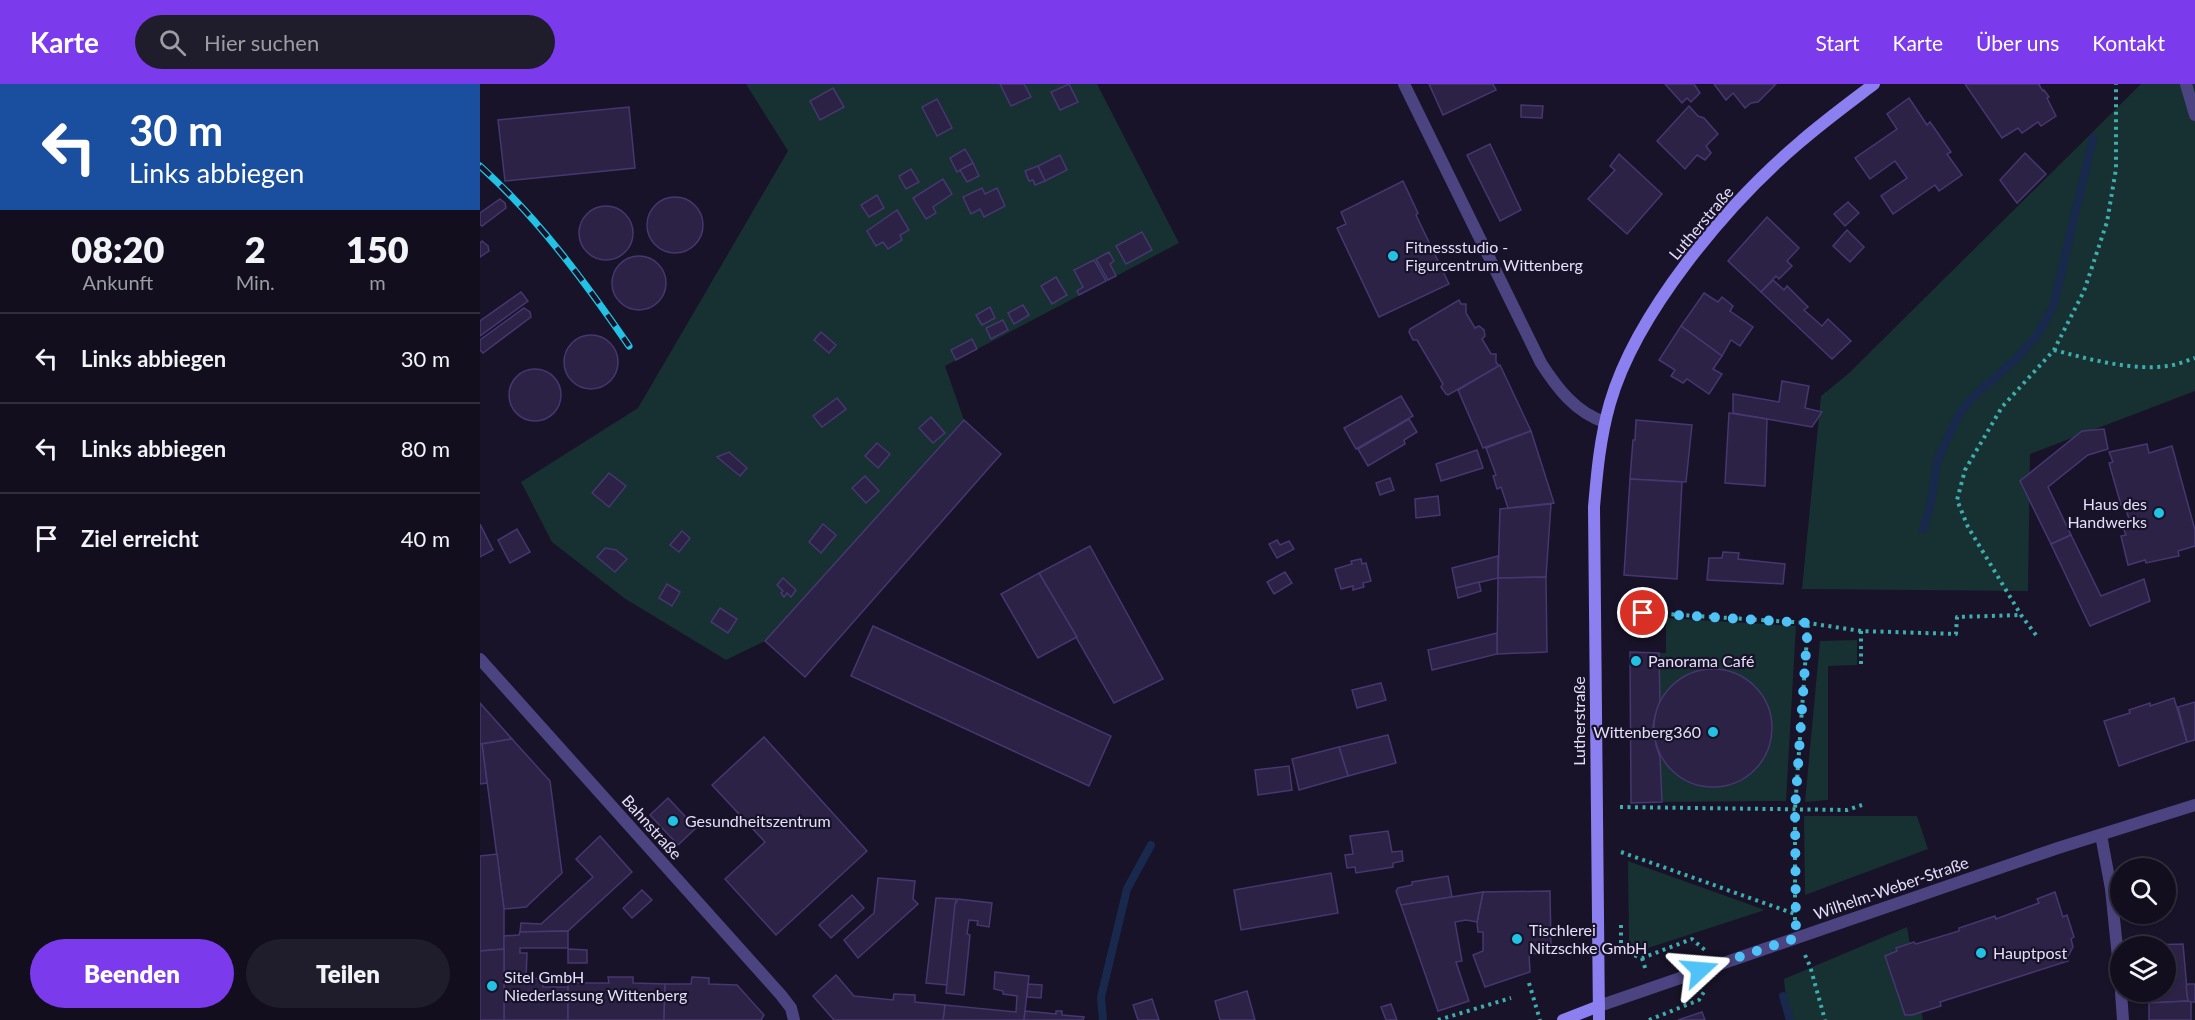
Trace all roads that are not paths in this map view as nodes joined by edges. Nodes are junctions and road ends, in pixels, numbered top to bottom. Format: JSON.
{"nodes":[{"id":1,"x":1404,"y":84,"type":"edge"},
{"id":2,"x":1874,"y":84,"type":"edge"},
{"id":3,"x":2186,"y":84,"type":"edge"},
{"id":4,"x":2195,"y":115,"type":"edge"},
{"id":5,"x":1605,"y":422,"type":"junction"},
{"id":6,"x":480,"y":659,"type":"edge"},
{"id":7,"x":2195,"y":805,"type":"edge"},
{"id":8,"x":2101,"y":835,"type":"junction"},
{"id":9,"x":2115,"y":936,"type":"edge"},
{"id":10,"x":2122,"y":1002,"type":"edge"},
{"id":11,"x":1599,"y":1006,"type":"junction"},
{"id":12,"x":794,"y":1020,"type":"edge"},
{"id":13,"x":1563,"y":1020,"type":"edge"},
{"id":14,"x":1599,"y":1020,"type":"edge"},
{"id":15,"x":2123,"y":1020,"type":"edge"}],
"edges":[{"from":1,"to":5,"type":"street"},
{"from":2,"to":5,"type":"street","name":"Lutherstraße"},
{"from":3,"to":4,"type":"street"},
{"from":5,"to":11,"type":"street","name":"Lutherstraße"},
{"from":6,"to":12,"type":"street","name":"Bahnstraße"},
{"from":7,"to":8,"type":"street","name":"Wilhelm-Weber-Straße"},
{"from":8,"to":9,"type":"street"},
{"from":8,"to":11,"type":"street","name":"Wilhelm-Weber-Straße"},
{"from":10,"to":15,"type":"street"},
{"from":11,"to":13,"type":"street"},
{"from":11,"to":14,"type":"street","name":"Lutherstraße"}]}
